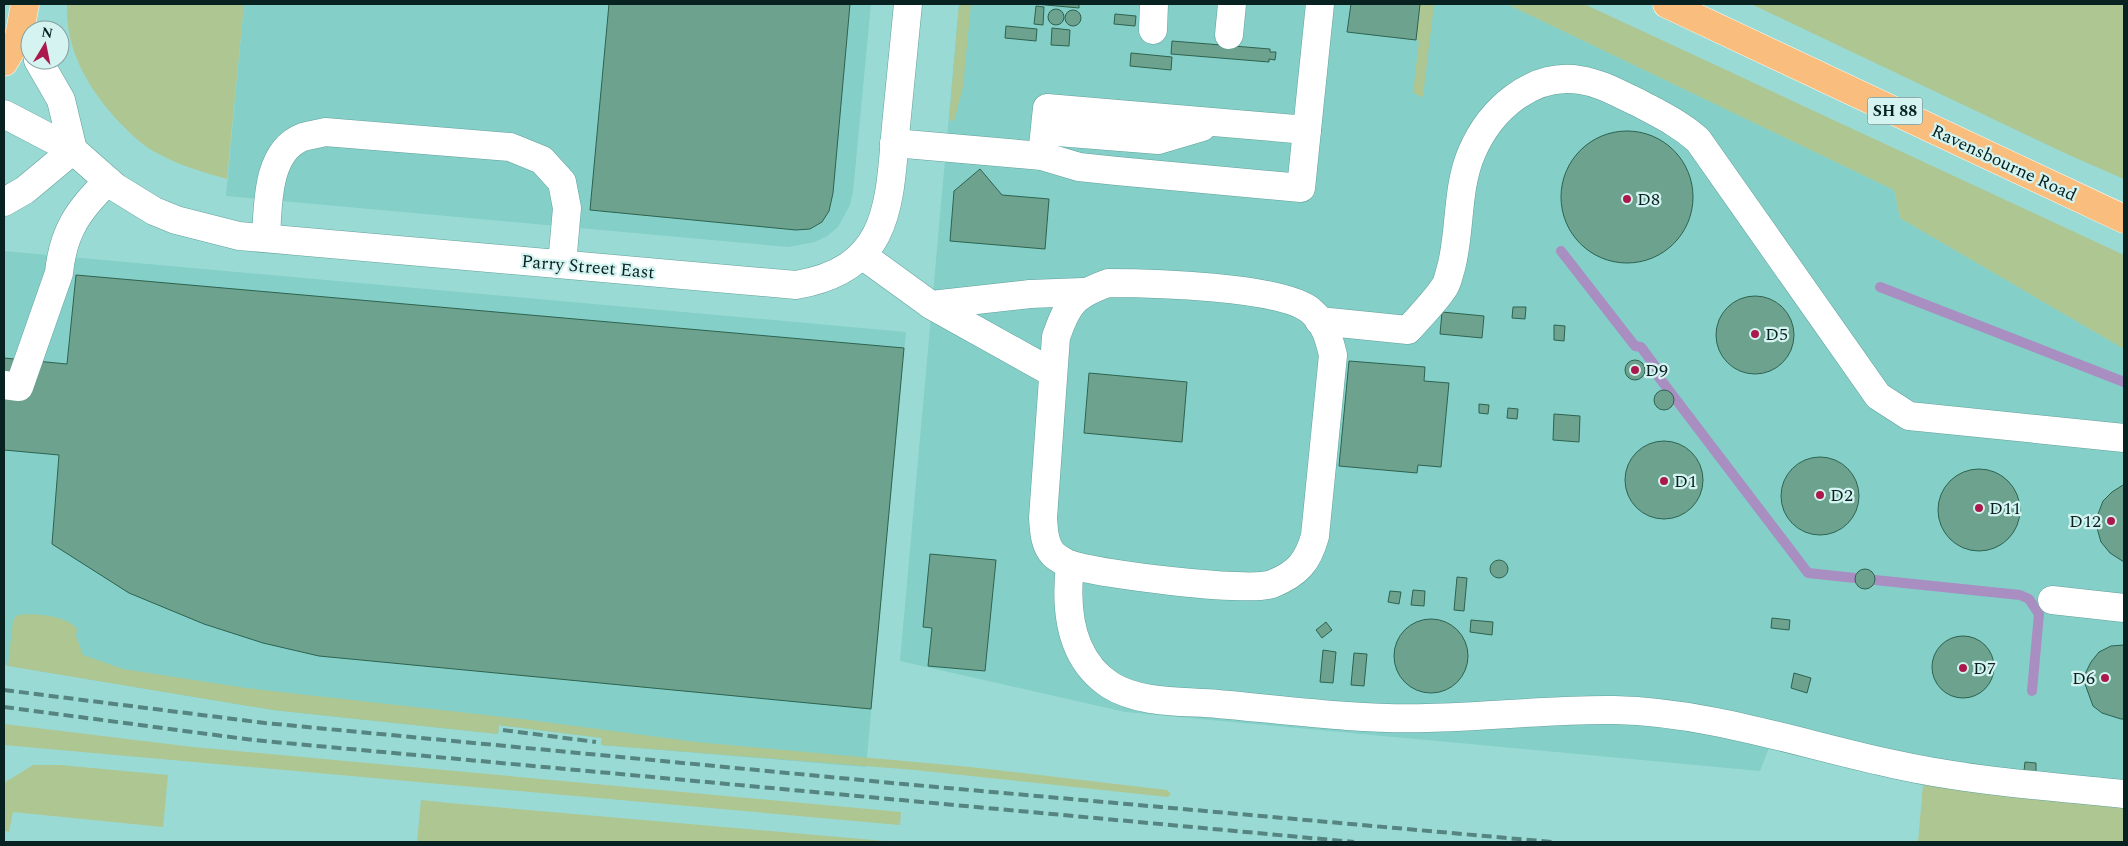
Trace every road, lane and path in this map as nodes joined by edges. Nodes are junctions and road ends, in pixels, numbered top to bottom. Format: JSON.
{"nodes":[{"id":1,"x":908,"y":4,"type":"edge"},
{"id":2,"x":1232,"y":4,"type":"edge"},
{"id":3,"x":1320,"y":4,"type":"edge"},
{"id":4,"x":1667,"y":4,"type":"edge"},
{"id":5,"x":27,"y":18,"type":"edge"},
{"id":6,"x":1229,"y":36,"type":"dead end"},
{"id":7,"x":4,"y":62,"type":"edge"},
{"id":8,"x":44,"y":70,"type":"edge"},
{"id":9,"x":4,"y":114,"type":"edge"},
{"id":10,"x":1307,"y":130,"type":"junction"},
{"id":11,"x":894,"y":143,"type":"junction"},
{"id":12,"x":1043,"y":144,"type":"junction"},
{"id":13,"x":73,"y":150,"type":"junction"},
{"id":14,"x":108,"y":181,"type":"junction"},
{"id":15,"x":4,"y":202,"type":"edge"},
{"id":16,"x":2124,"y":219,"type":"edge"},
{"id":17,"x":266,"y":238,"type":"junction"},
{"id":18,"x":862,"y":255,"type":"junction"},
{"id":19,"x":562,"y":264,"type":"junction"},
{"id":20,"x":1083,"y":292,"type":"junction"},
{"id":21,"x":931,"y":305,"type":"junction"},
{"id":22,"x":1319,"y":321,"type":"junction"},
{"id":23,"x":1053,"y":373,"type":"junction"},
{"id":24,"x":4,"y":385,"type":"edge"},
{"id":25,"x":2124,"y":438,"type":"edge"},
{"id":26,"x":1070,"y":565,"type":"junction"},
{"id":27,"x":2052,"y":600,"type":"dead end"},
{"id":28,"x":2124,"y":608,"type":"edge"},
{"id":29,"x":2124,"y":794,"type":"edge"}],
"edges":[{"from":1,"to":11,"type":"street","name":"Parry Street East"},
{"from":2,"to":6,"type":"street"},
{"from":3,"to":10,"type":"street"},
{"from":4,"to":16,"type":"highway","name":"Ravensbourne Road","number":"SH 88"},
{"from":5,"to":7,"type":"highway"},
{"from":8,"to":13,"type":"street"},
{"from":9,"to":13,"type":"street","name":"Parry Street East"},
{"from":10,"to":12,"type":"street"},
{"from":10,"to":12,"type":"street"},
{"from":11,"to":12,"type":"street"},
{"from":11,"to":18,"type":"street","name":"Parry Street East"},
{"from":13,"to":14,"type":"street","name":"Parry Street East"},
{"from":13,"to":15,"type":"street"},
{"from":14,"to":17,"type":"street","name":"Parry Street East"},
{"from":14,"to":24,"type":"street"},
{"from":17,"to":19,"type":"street","name":"Parry Street East"},
{"from":17,"to":19,"type":"street"},
{"from":18,"to":19,"type":"street","name":"Parry Street East"},
{"from":18,"to":21,"type":"street"},
{"from":20,"to":21,"type":"street"},
{"from":20,"to":22,"type":"street"},
{"from":20,"to":23,"type":"street"},
{"from":21,"to":23,"type":"street"},
{"from":22,"to":25,"type":"street"},
{"from":22,"to":26,"type":"street"},
{"from":23,"to":26,"type":"street"},
{"from":26,"to":29,"type":"street"},
{"from":27,"to":28,"type":"street"}]}
